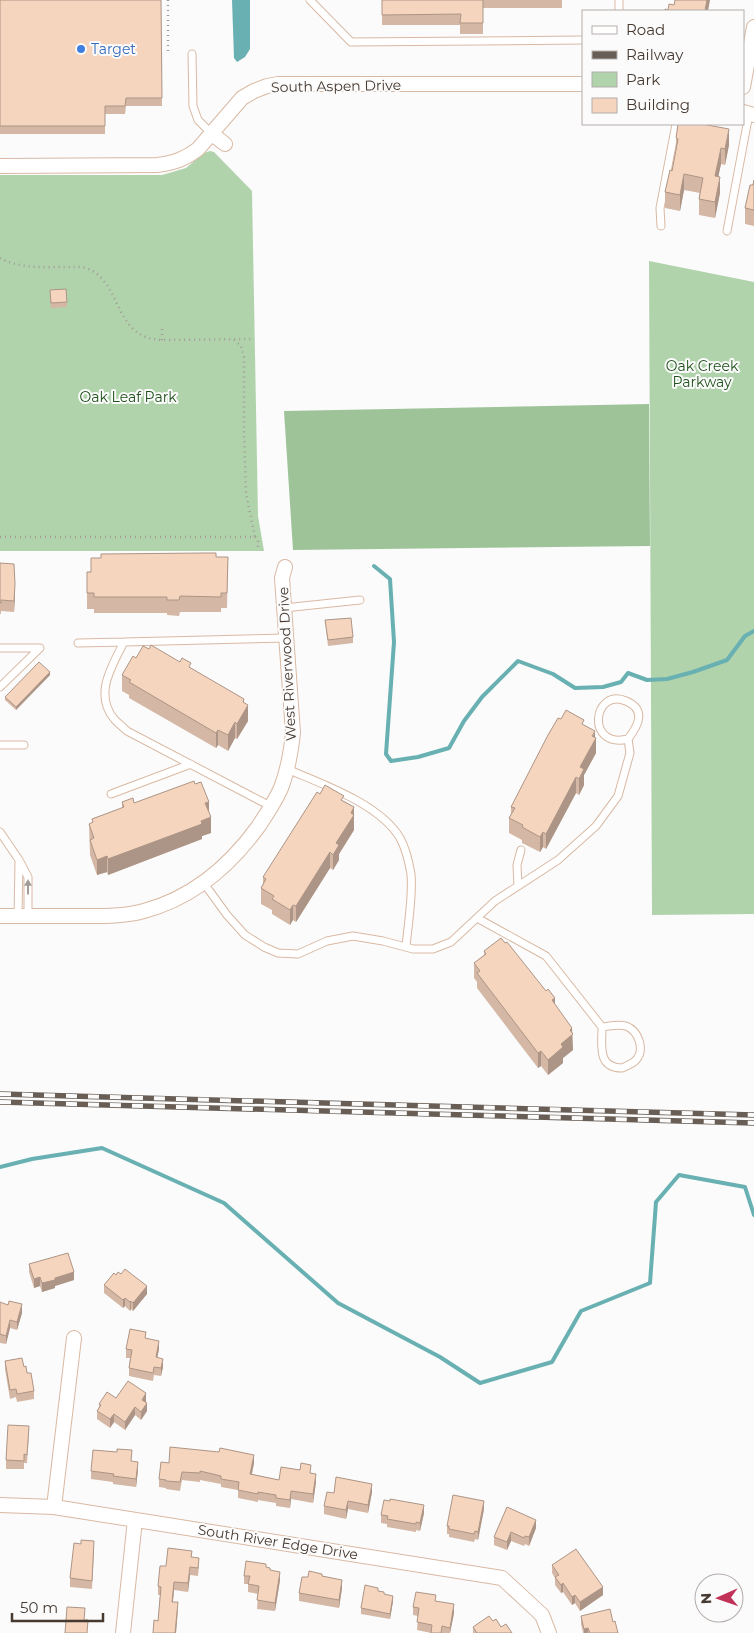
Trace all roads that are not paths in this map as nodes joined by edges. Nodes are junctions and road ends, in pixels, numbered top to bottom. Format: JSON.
{"nodes":[{"id":1,"x":310,"y":0,"type":"edge"},
{"id":2,"x":754,"y":27,"type":"edge"},
{"id":3,"x":582,"y":40,"type":"edge"},
{"id":4,"x":192,"y":54,"type":"dead end"},
{"id":5,"x":744,"y":82,"type":"edge"},
{"id":6,"x":582,"y":84,"type":"edge"},
{"id":7,"x":749,"y":114,"type":"edge"},
{"id":8,"x":676,"y":125,"type":"edge"},
{"id":9,"x":212,"y":134,"type":"junction"},
{"id":10,"x":225,"y":144,"type":"dead end"},
{"id":11,"x":0,"y":166,"type":"edge"},
{"id":12,"x":661,"y":226,"type":"dead end"},
{"id":13,"x":727,"y":231,"type":"dead end"},
{"id":14,"x":285,"y":567,"type":"dead end"},
{"id":15,"x":360,"y":600,"type":"dead end"},
{"id":16,"x":284,"y":608,"type":"junction"},
{"id":17,"x":286,"y":638,"type":"junction"},
{"id":18,"x":78,"y":642,"type":"dead end"},
{"id":19,"x":124,"y":642,"type":"junction"},
{"id":20,"x":0,"y":648,"type":"edge"},
{"id":21,"x":0,"y":687,"type":"edge"},
{"id":22,"x":628,"y":739,"type":"junction"},
{"id":23,"x":0,"y":745,"type":"edge"},
{"id":24,"x":24,"y":745,"type":"dead end"},
{"id":25,"x":191,"y":764,"type":"junction"},
{"id":26,"x":287,"y":769,"type":"junction"},
{"id":27,"x":111,"y":794,"type":"dead end"},
{"id":28,"x":272,"y":807,"type":"junction"},
{"id":29,"x":0,"y":832,"type":"edge"},
{"id":30,"x":521,"y":850,"type":"dead end"},
{"id":31,"x":203,"y":882,"type":"junction"},
{"id":32,"x":518,"y":886,"type":"junction"},
{"id":33,"x":0,"y":916,"type":"edge"},
{"id":34,"x":23,"y":916,"type":"junction"},
{"id":35,"x":477,"y":918,"type":"junction"},
{"id":36,"x":406,"y":947,"type":"junction"},
{"id":37,"x":602,"y":1027,"type":"junction"},
{"id":38,"x":74,"y":1338,"type":"dead end"},
{"id":39,"x":0,"y":1505,"type":"edge"},
{"id":40,"x":54,"y":1506,"type":"junction"},
{"id":41,"x":135,"y":1520,"type":"junction"},
{"id":42,"x":123,"y":1633,"type":"edge"},
{"id":43,"x":549,"y":1633,"type":"edge"}],
"edges":[{"from":1,"to":3,"type":"lane"},
{"from":2,"to":5,"type":"street"},
{"from":4,"to":9,"type":"lane"},
{"from":6,"to":9,"type":"street","name":"South Aspen Drive"},
{"from":7,"to":13,"type":"lane"},
{"from":8,"to":12,"type":"lane"},
{"from":9,"to":10,"type":"street"},
{"from":9,"to":11,"type":"street","name":"South Aspen Drive"},
{"from":14,"to":16,"type":"street","name":"West Riverwood Drive"},
{"from":15,"to":16,"type":"lane"},
{"from":16,"to":17,"type":"street","name":"West Riverwood Drive"},
{"from":17,"to":19,"type":"lane"},
{"from":17,"to":26,"type":"street","name":"West Riverwood Drive"},
{"from":18,"to":19,"type":"lane"},
{"from":19,"to":25,"type":"lane"},
{"from":20,"to":21,"type":"lane"},
{"from":22,"to":22,"type":"lane"},
{"from":22,"to":32,"type":"lane"},
{"from":23,"to":24,"type":"lane"},
{"from":25,"to":27,"type":"lane"},
{"from":25,"to":28,"type":"lane"},
{"from":26,"to":28,"type":"street","name":"West Riverwood Drive"},
{"from":26,"to":36,"type":"lane"},
{"from":28,"to":31,"type":"street","name":"West Riverwood Drive"},
{"from":29,"to":34,"type":"lane"},
{"from":30,"to":32,"type":"lane"},
{"from":31,"to":34,"type":"street","name":"West Riverwood Drive"},
{"from":31,"to":36,"type":"lane"},
{"from":32,"to":35,"type":"lane"},
{"from":33,"to":34,"type":"street","name":"West Riverwood Drive"},
{"from":35,"to":36,"type":"lane"},
{"from":35,"to":37,"type":"lane"},
{"from":37,"to":37,"type":"lane"},
{"from":38,"to":40,"type":"street"},
{"from":39,"to":40,"type":"street","name":"South River Edge Drive"},
{"from":40,"to":41,"type":"street","name":"South River Edge Drive"},
{"from":41,"to":42,"type":"street"},
{"from":41,"to":43,"type":"street","name":"South River Edge Drive"}]}
